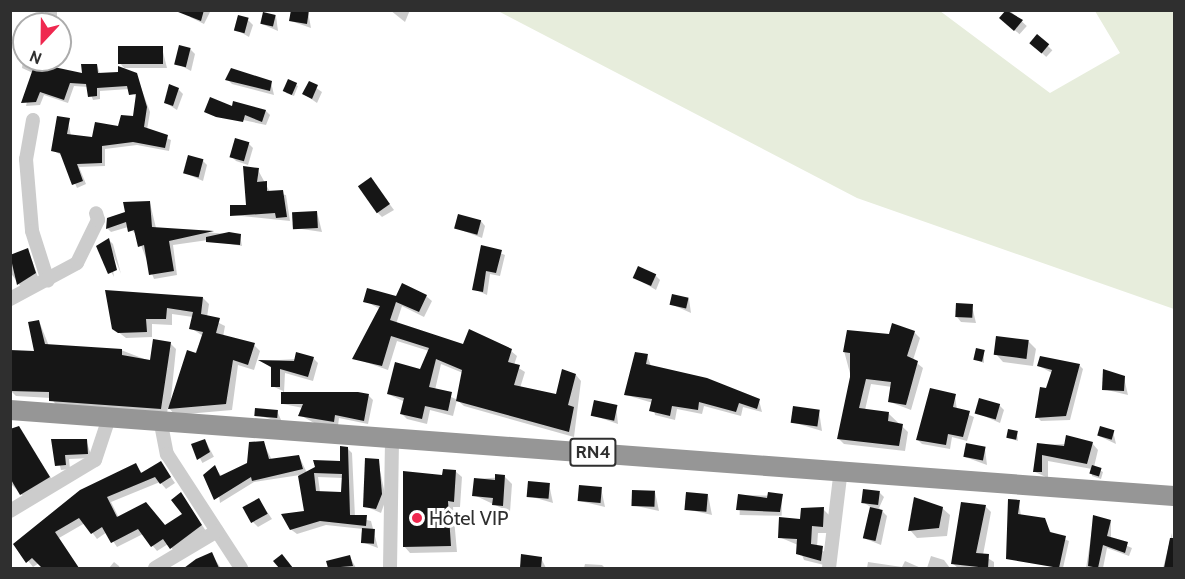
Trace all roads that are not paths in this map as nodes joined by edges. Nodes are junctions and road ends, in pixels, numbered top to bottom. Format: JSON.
{"nodes":[{"id":1,"x":33,"y":120,"type":"dead end"},
{"id":2,"x":96,"y":213,"type":"dead end"},
{"id":3,"x":48,"y":281,"type":"junction"},
{"id":4,"x":10,"y":299,"type":"edge"},
{"id":5,"x":10,"y":410,"type":"edge"},
{"id":6,"x":110,"y":415,"type":"junction"},
{"id":7,"x":160,"y":419,"type":"junction"},
{"id":8,"x":392,"y":438,"type":"junction"},
{"id":9,"x":841,"y":469,"type":"junction"},
{"id":10,"x":1174,"y":496,"type":"edge"},
{"id":11,"x":10,"y":512,"type":"edge"},
{"id":12,"x":217,"y":531,"type":"junction"},
{"id":13,"x":155,"y":568,"type":"edge"},
{"id":14,"x":241,"y":568,"type":"edge"},
{"id":15,"x":390,"y":568,"type":"edge"},
{"id":16,"x":829,"y":568,"type":"edge"}],
"edges":[{"from":1,"to":3,"type":"street"},
{"from":2,"to":3,"type":"street"},
{"from":3,"to":4,"type":"street"},
{"from":5,"to":6,"type":"highway","number":"RN4"},
{"from":6,"to":7,"type":"highway","number":"RN4"},
{"from":6,"to":11,"type":"street"},
{"from":7,"to":8,"type":"highway","number":"RN4"},
{"from":7,"to":12,"type":"street"},
{"from":8,"to":9,"type":"highway","number":"RN4"},
{"from":8,"to":15,"type":"street"},
{"from":9,"to":10,"type":"highway","number":"RN4"},
{"from":9,"to":16,"type":"street"},
{"from":12,"to":13,"type":"street"},
{"from":12,"to":14,"type":"street"}]}
